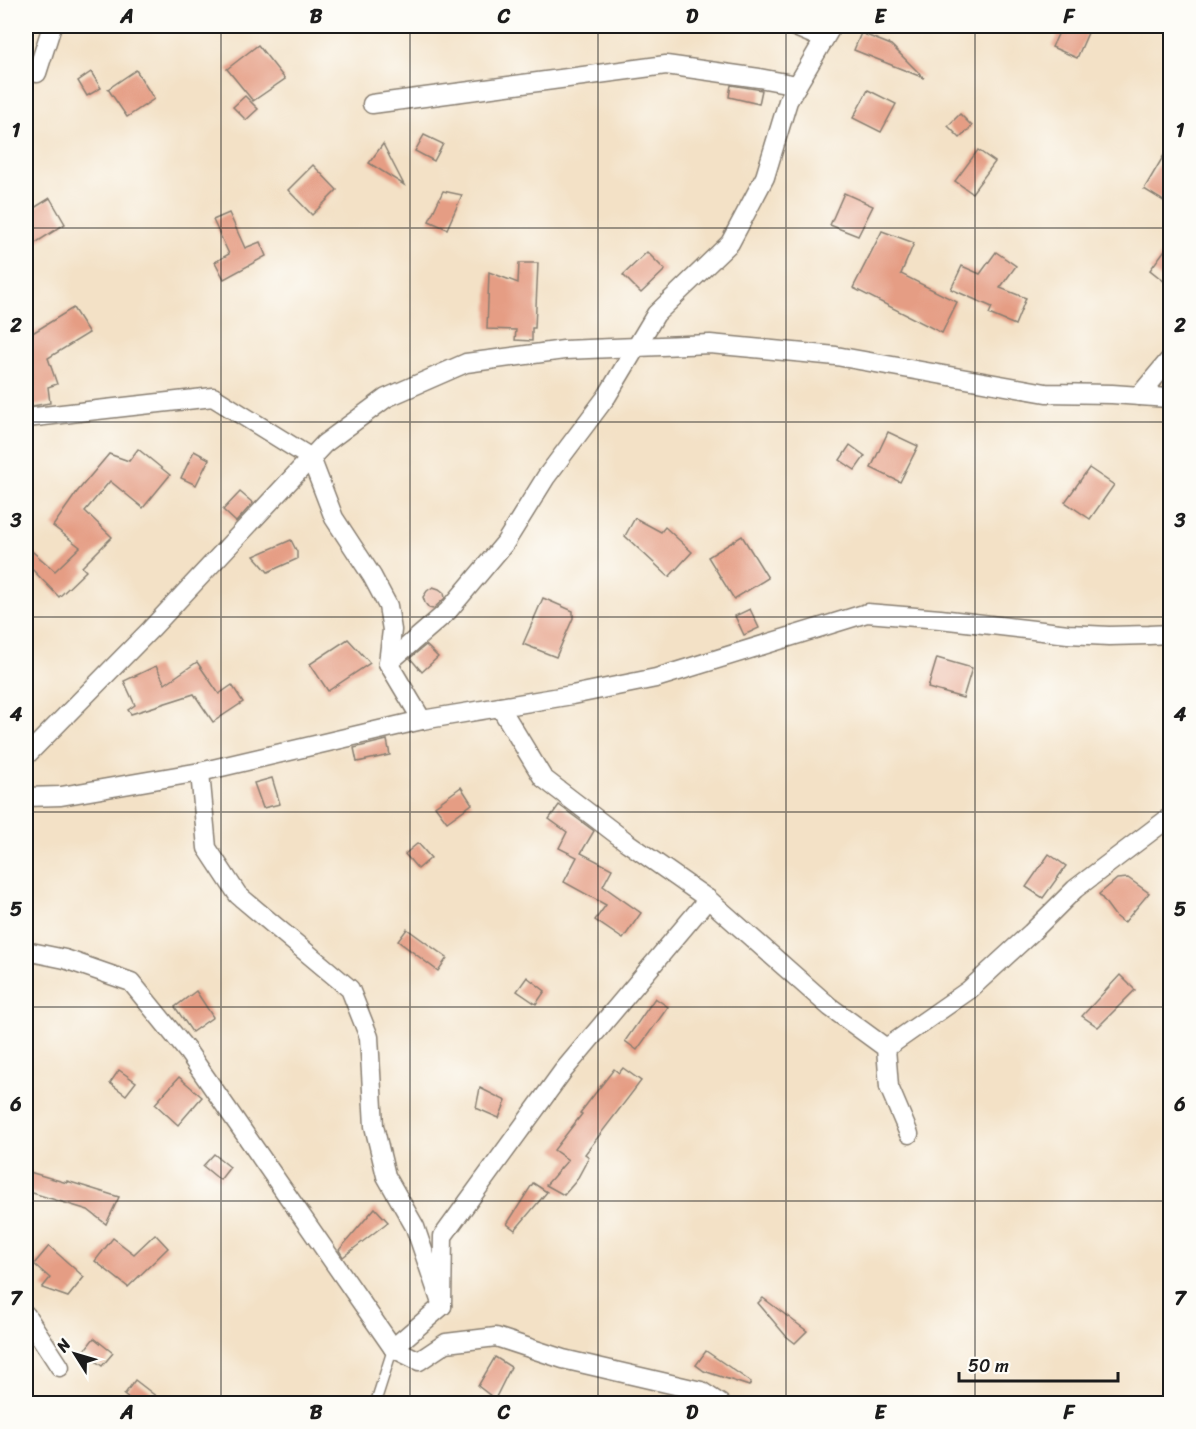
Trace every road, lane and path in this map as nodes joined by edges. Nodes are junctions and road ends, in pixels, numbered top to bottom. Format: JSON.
{"nodes":[{"id":1,"x":52,"y":26,"type":"edge"},
{"id":2,"x":793,"y":26,"type":"edge"},
{"id":3,"x":828,"y":32,"type":"edge"},
{"id":4,"x":37,"y":73,"type":"dead end"},
{"id":5,"x":797,"y":86,"type":"junction"},
{"id":6,"x":372,"y":104,"type":"dead end"},
{"id":7,"x":636,"y":347,"type":"junction"},
{"id":8,"x":1170,"y":358,"type":"edge"},
{"id":9,"x":1139,"y":396,"type":"junction"},
{"id":10,"x":1170,"y":399,"type":"edge"},
{"id":11,"x":26,"y":418,"type":"edge"},
{"id":12,"x":311,"y":458,"type":"junction"},
{"id":13,"x":1170,"y":634,"type":"edge"},
{"id":14,"x":388,"y":663,"type":"junction"},
{"id":15,"x":500,"y":708,"type":"junction"},
{"id":16,"x":422,"y":720,"type":"junction"},
{"id":17,"x":26,"y":756,"type":"edge"},
{"id":18,"x":200,"y":772,"type":"junction"},
{"id":19,"x":26,"y":797,"type":"edge"},
{"id":20,"x":1170,"y":818,"type":"edge"},
{"id":21,"x":708,"y":899,"type":"junction"},
{"id":22,"x":26,"y":951,"type":"edge"},
{"id":23,"x":886,"y":1048,"type":"junction"},
{"id":24,"x":909,"y":1134,"type":"dead end"},
{"id":25,"x":442,"y":1306,"type":"junction"},
{"id":26,"x":26,"y":1315,"type":"edge"},
{"id":27,"x":393,"y":1348,"type":"junction"},
{"id":28,"x":60,"y":1367,"type":"dead end"},
{"id":29,"x":375,"y":1404,"type":"edge"},
{"id":30,"x":721,"y":1404,"type":"edge"}],
"edges":[{"from":1,"to":4,"type":"street"},
{"from":2,"to":3,"type":"street"},
{"from":3,"to":5,"type":"street"},
{"from":5,"to":6,"type":"street"},
{"from":5,"to":7,"type":"street"},
{"from":7,"to":9,"type":"street"},
{"from":7,"to":12,"type":"street"},
{"from":7,"to":14,"type":"street"},
{"from":8,"to":9,"type":"street"},
{"from":9,"to":10,"type":"street"},
{"from":11,"to":12,"type":"street"},
{"from":12,"to":14,"type":"street"},
{"from":12,"to":17,"type":"street"},
{"from":13,"to":15,"type":"street"},
{"from":14,"to":16,"type":"street"},
{"from":15,"to":16,"type":"street"},
{"from":15,"to":21,"type":"street"},
{"from":16,"to":18,"type":"street"},
{"from":18,"to":19,"type":"street"},
{"from":18,"to":25,"type":"street"},
{"from":20,"to":23,"type":"street"},
{"from":21,"to":23,"type":"street"},
{"from":21,"to":25,"type":"street"},
{"from":22,"to":27,"type":"street"},
{"from":23,"to":24,"type":"street"},
{"from":25,"to":27,"type":"street"},
{"from":26,"to":28,"type":"street"},
{"from":27,"to":29,"type":"lane"},
{"from":27,"to":30,"type":"street"}]}
